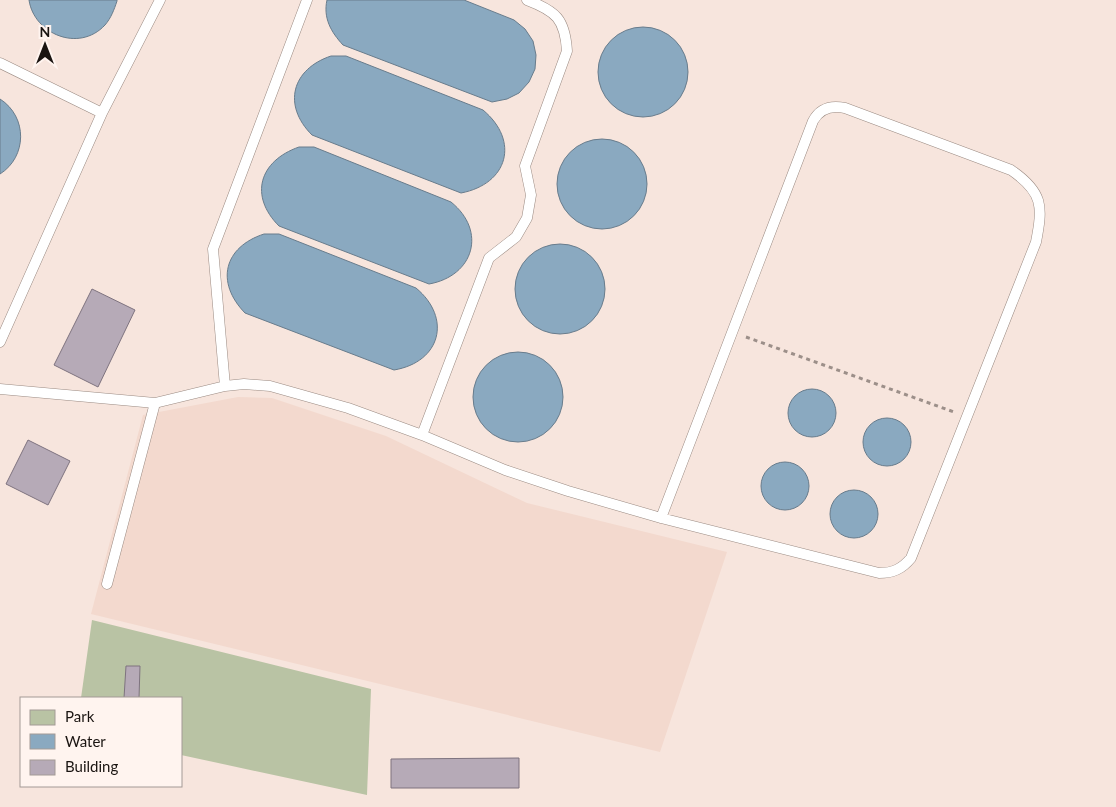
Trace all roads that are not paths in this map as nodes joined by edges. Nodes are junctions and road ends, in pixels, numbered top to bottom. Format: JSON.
{"nodes":[{"id":1,"x":160,"y":0,"type":"edge"},
{"id":2,"x":307,"y":0,"type":"edge"},
{"id":3,"x":527,"y":0,"type":"edge"},
{"id":4,"x":0,"y":63,"type":"edge"},
{"id":5,"x":102,"y":113,"type":"junction"},
{"id":6,"x":0,"y":342,"type":"edge"},
{"id":7,"x":225,"y":386,"type":"junction"},
{"id":8,"x":0,"y":389,"type":"edge"},
{"id":9,"x":156,"y":403,"type":"junction"},
{"id":10,"x":422,"y":435,"type":"junction"},
{"id":11,"x":661,"y":518,"type":"junction"},
{"id":12,"x":107,"y":584,"type":"dead end"}],
"edges":[{"from":1,"to":5,"type":"lane"},
{"from":2,"to":7,"type":"lane"},
{"from":3,"to":10,"type":"lane"},
{"from":4,"to":5,"type":"lane"},
{"from":5,"to":6,"type":"lane"},
{"from":7,"to":9,"type":"lane"},
{"from":7,"to":10,"type":"lane"},
{"from":8,"to":9,"type":"lane"},
{"from":9,"to":12,"type":"lane"},
{"from":10,"to":11,"type":"lane"},
{"from":11,"to":11,"type":"lane"}]}
